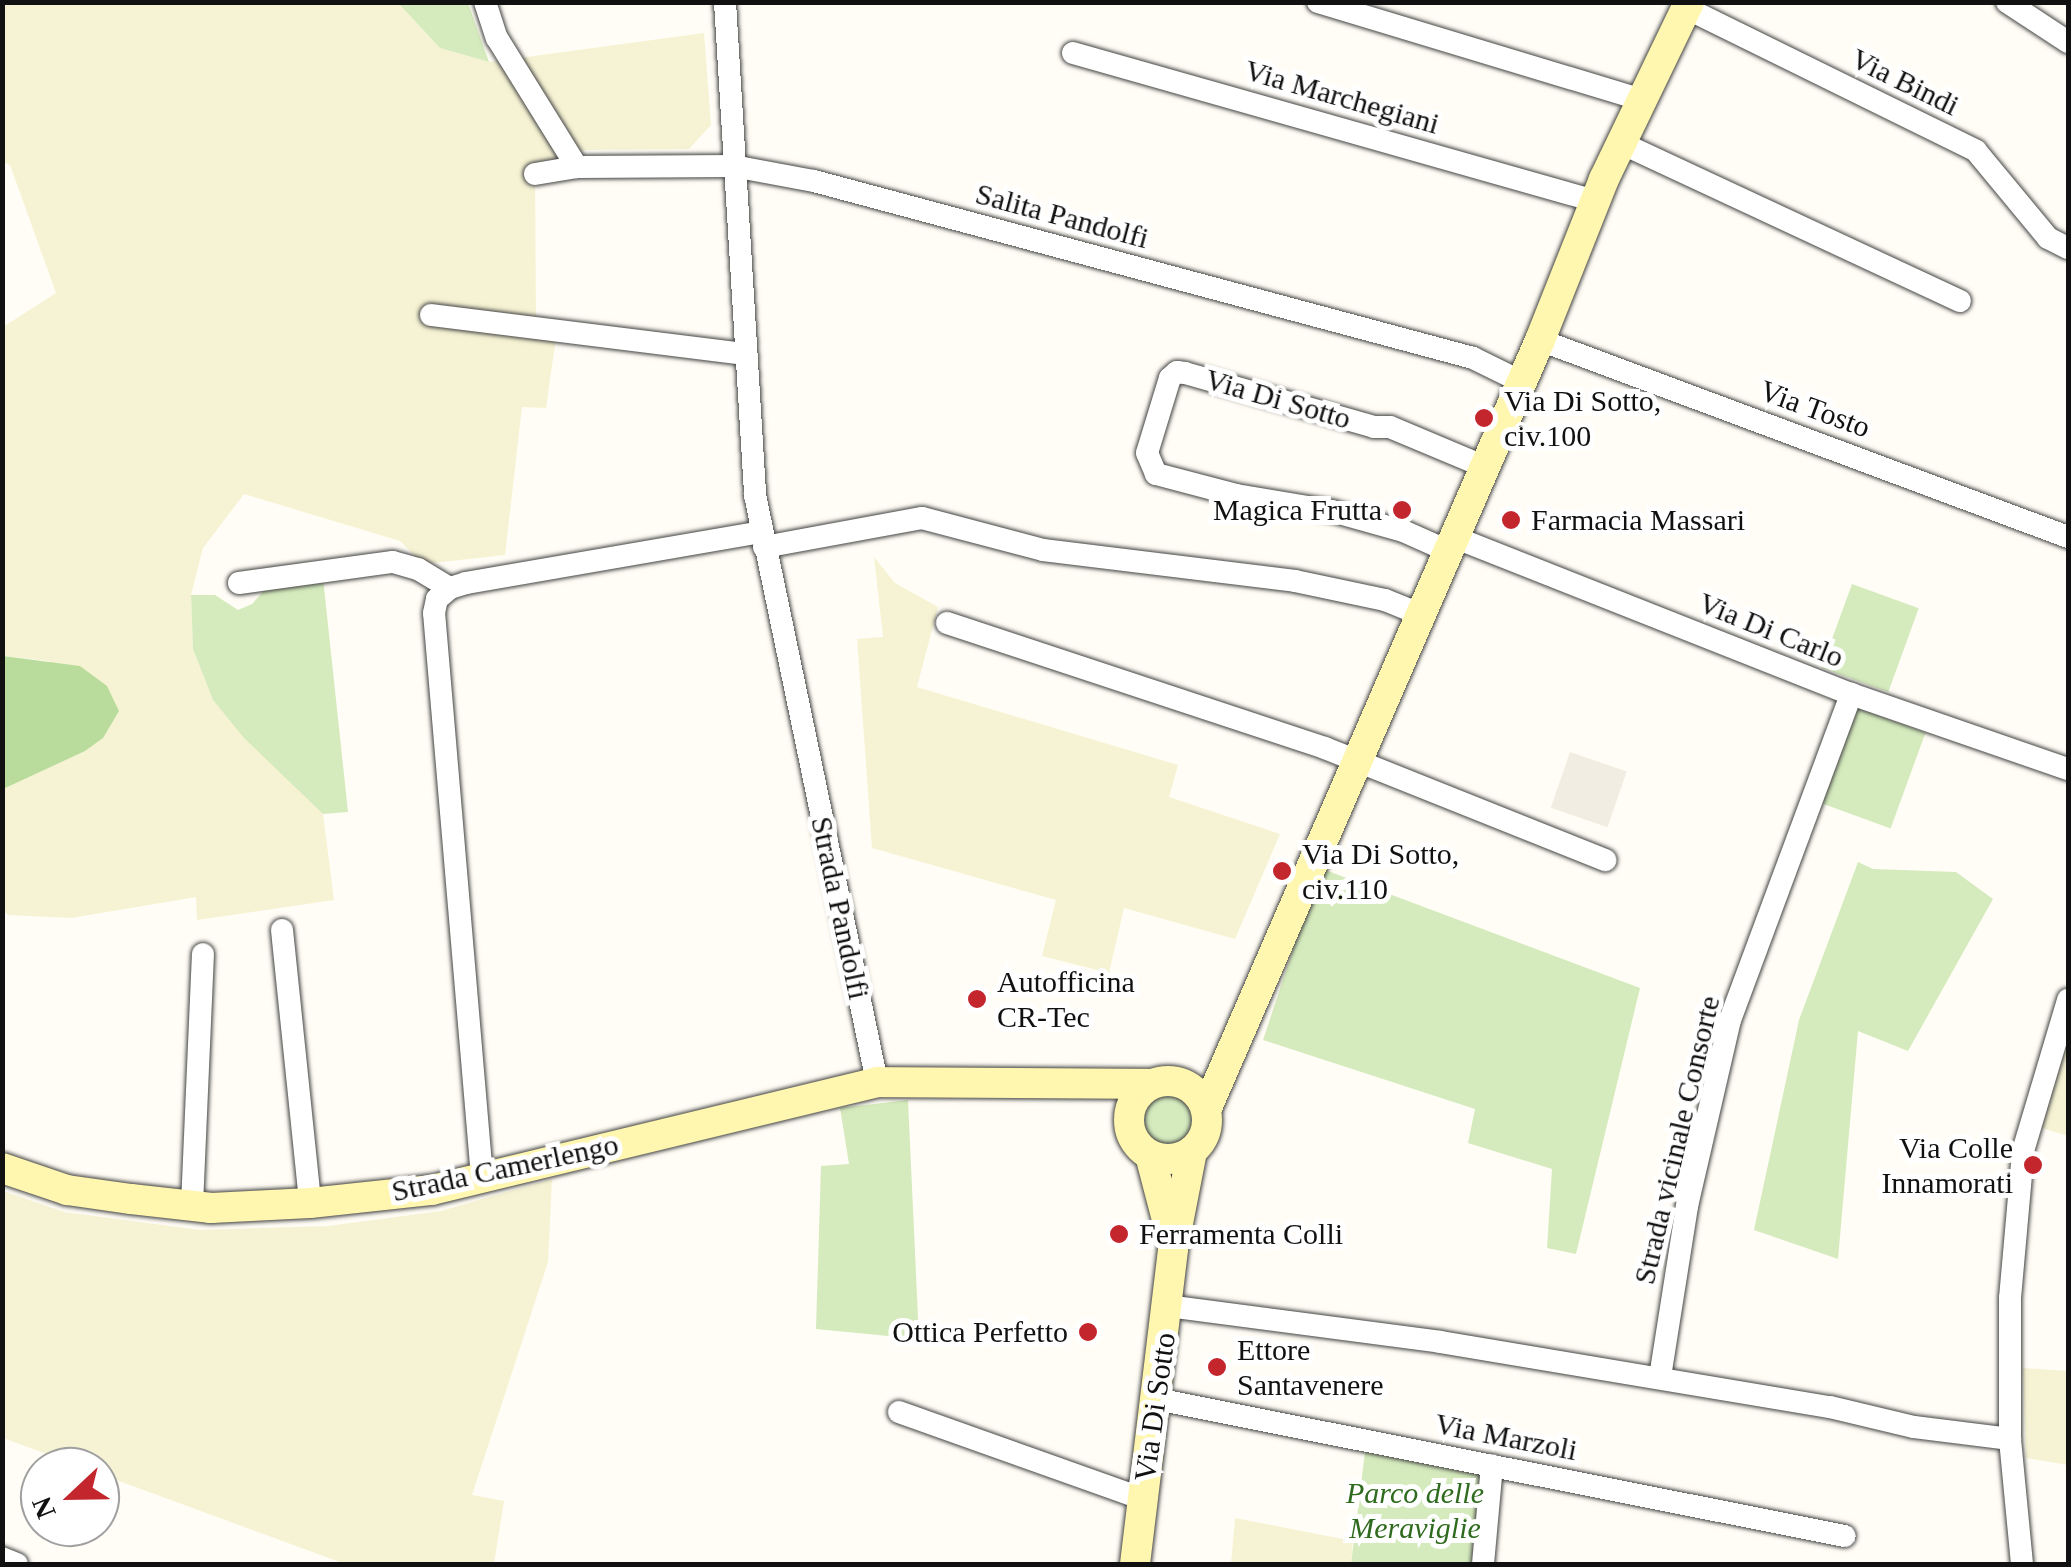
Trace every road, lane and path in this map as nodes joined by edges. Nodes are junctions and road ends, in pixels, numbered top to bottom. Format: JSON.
{"nodes":[{"id":1,"x":485,"y":2,"type":"edge"},
{"id":2,"x":724,"y":2,"type":"edge"},
{"id":3,"x":1318,"y":2,"type":"edge"},
{"id":4,"x":2007,"y":2,"type":"edge"},
{"id":5,"x":1688,"y":5,"type":"edge"},
{"id":6,"x":2068,"y":42,"type":"edge"},
{"id":7,"x":1073,"y":53,"type":"dead end"},
{"id":8,"x":1642,"y":100,"type":"junction"},
{"id":9,"x":1622,"y":143,"type":"junction"},
{"id":10,"x":733,"y":166,"type":"junction"},
{"id":11,"x":577,"y":168,"type":"junction"},
{"id":12,"x":535,"y":174,"type":"dead end"},
{"id":13,"x":1595,"y":202,"type":"junction"},
{"id":14,"x":2068,"y":248,"type":"edge"},
{"id":15,"x":1960,"y":302,"type":"dead end"},
{"id":16,"x":431,"y":315,"type":"dead end"},
{"id":17,"x":1540,"y":340,"type":"junction"},
{"id":18,"x":746,"y":354,"type":"junction"},
{"id":19,"x":1522,"y":382,"type":"junction"},
{"id":20,"x":1485,"y":467,"type":"junction"},
{"id":21,"x":2068,"y":537,"type":"edge"},
{"id":22,"x":763,"y":540,"type":"junction"},
{"id":23,"x":1451,"y":544,"type":"junction"},
{"id":24,"x":239,"y":584,"type":"dead end"},
{"id":25,"x":450,"y":588,"type":"junction"},
{"id":26,"x":1420,"y":614,"type":"junction"},
{"id":27,"x":947,"y":623,"type":"dead end"},
{"id":28,"x":1851,"y":694,"type":"junction"},
{"id":29,"x":1357,"y":760,"type":"junction"},
{"id":30,"x":2068,"y":769,"type":"edge"},
{"id":31,"x":1606,"y":860,"type":"dead end"},
{"id":32,"x":282,"y":930,"type":"dead end"},
{"id":33,"x":203,"y":954,"type":"dead end"},
{"id":34,"x":2068,"y":1000,"type":"edge"},
{"id":35,"x":1242,"y":1028,"type":"junction"},
{"id":36,"x":877,"y":1082,"type":"junction"},
{"id":37,"x":1162,"y":1082,"type":"junction"},
{"id":38,"x":1082,"y":1087,"type":"junction"},
{"id":39,"x":1206,"y":1110,"type":"junction"},
{"id":40,"x":1129,"y":1125,"type":"junction"},
{"id":41,"x":1192,"y":1150,"type":"junction"},
{"id":42,"x":1150,"y":1154,"type":"junction"},
{"id":43,"x":2,"y":1168,"type":"edge"},
{"id":44,"x":482,"y":1177,"type":"junction"},
{"id":45,"x":310,"y":1204,"type":"junction"},
{"id":46,"x":192,"y":1205,"type":"junction"},
{"id":47,"x":1174,"y":1249,"type":"junction"},
{"id":48,"x":1168,"y":1306,"type":"junction"},
{"id":49,"x":1660,"y":1378,"type":"junction"},
{"id":50,"x":1156,"y":1399,"type":"junction"},
{"id":51,"x":898,"y":1412,"type":"dead end"},
{"id":52,"x":2010,"y":1439,"type":"junction"},
{"id":53,"x":1492,"y":1465,"type":"junction"},
{"id":54,"x":1143,"y":1499,"type":"junction"},
{"id":55,"x":1845,"y":1536,"type":"dead end"},
{"id":56,"x":1134,"y":1564,"type":"edge"},
{"id":57,"x":1483,"y":1564,"type":"edge"},
{"id":58,"x":2022,"y":1564,"type":"edge"}],
"edges":[{"from":1,"to":11,"type":"street"},
{"from":2,"to":10,"type":"street","name":"Strada Pandolfi"},
{"from":3,"to":8,"type":"street"},
{"from":4,"to":6,"type":"street"},
{"from":5,"to":8,"type":"street"},
{"from":5,"to":14,"type":"street","name":"Via Bindi"},
{"from":7,"to":13,"type":"street","name":"Via Marchegiani"},
{"from":8,"to":9,"type":"street"},
{"from":9,"to":13,"type":"street"},
{"from":9,"to":15,"type":"street"},
{"from":10,"to":11,"type":"street","name":"Salita Pandolfi"},
{"from":10,"to":18,"type":"street","name":"Strada Pandolfi"},
{"from":10,"to":19,"type":"street","name":"Salita Pandolfi"},
{"from":11,"to":12,"type":"street","name":"Salita Pandolfi"},
{"from":13,"to":17,"type":"street"},
{"from":16,"to":18,"type":"street"},
{"from":17,"to":19,"type":"street"},
{"from":17,"to":21,"type":"street","name":"Via Tosto"},
{"from":18,"to":22,"type":"street","name":"Strada Pandolfi"},
{"from":19,"to":20,"type":"street"},
{"from":20,"to":23,"type":"street"},
{"from":20,"to":23,"type":"street","name":"Via Di Sotto"},
{"from":22,"to":25,"type":"street"},
{"from":22,"to":26,"type":"street"},
{"from":22,"to":36,"type":"street","name":"Strada Pandolfi"},
{"from":23,"to":26,"type":"street"},
{"from":23,"to":28,"type":"street","name":"Via Di Carlo"},
{"from":24,"to":25,"type":"street"},
{"from":25,"to":44,"type":"street"},
{"from":26,"to":29,"type":"street"},
{"from":27,"to":29,"type":"street"},
{"from":28,"to":30,"type":"street","name":"Via Di Carlo"},
{"from":28,"to":49,"type":"street","name":"Strada vicinale Consorte"},
{"from":29,"to":31,"type":"street"},
{"from":29,"to":35,"type":"street"},
{"from":32,"to":45,"type":"street"},
{"from":33,"to":46,"type":"street"},
{"from":34,"to":52,"type":"street"},
{"from":35,"to":37,"type":"street"},
{"from":35,"to":39,"type":"street"},
{"from":36,"to":38,"type":"street"},
{"from":36,"to":44,"type":"street","name":"Strada Camerlengo"},
{"from":37,"to":38,"type":"street"},
{"from":37,"to":39,"type":"street"},
{"from":37,"to":40,"type":"street"},
{"from":38,"to":40,"type":"street"},
{"from":39,"to":41,"type":"street"},
{"from":40,"to":42,"type":"street"},
{"from":41,"to":42,"type":"street"},
{"from":41,"to":47,"type":"street","name":"Via Di Sotto"},
{"from":42,"to":47,"type":"street","name":"Via Di Sotto"},
{"from":43,"to":46,"type":"street","name":"Strada Camerlengo"},
{"from":44,"to":45,"type":"street","name":"Strada Camerlengo"},
{"from":45,"to":46,"type":"street","name":"Strada Camerlengo"},
{"from":47,"to":48,"type":"street","name":"Via Di Sotto"},
{"from":48,"to":49,"type":"street"},
{"from":48,"to":50,"type":"street","name":"Via Di Sotto"},
{"from":49,"to":52,"type":"street"},
{"from":50,"to":53,"type":"street","name":"Via Marzoli"},
{"from":50,"to":54,"type":"street","name":"Via Di Sotto"},
{"from":51,"to":54,"type":"street"},
{"from":52,"to":58,"type":"street"},
{"from":53,"to":55,"type":"street","name":"Via Marzoli"},
{"from":53,"to":57,"type":"street"},
{"from":54,"to":56,"type":"street","name":"Via Di Sotto"}]}
